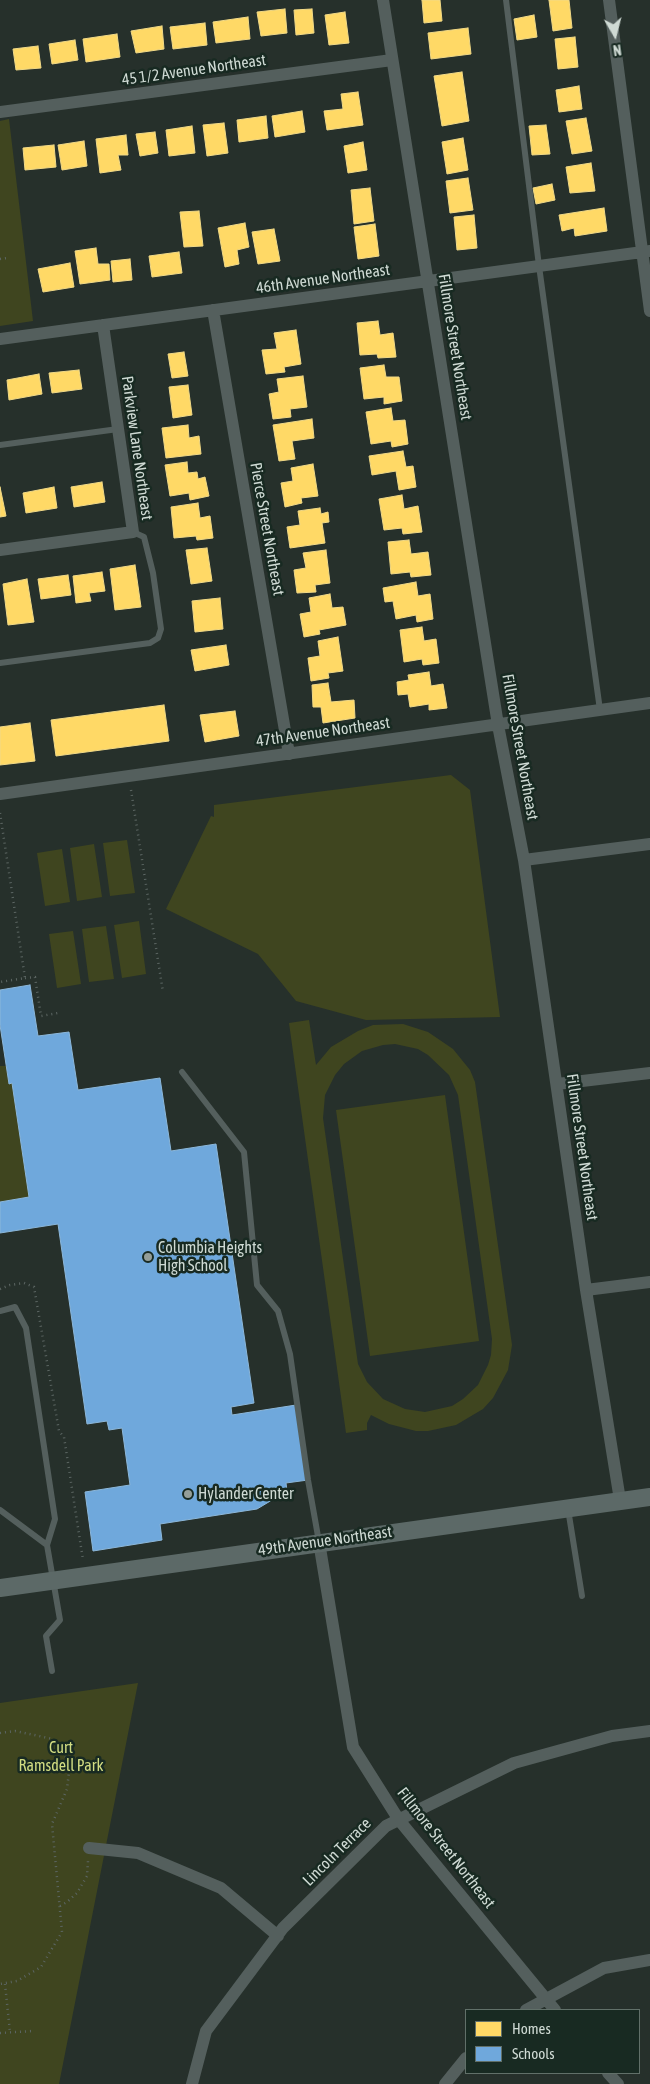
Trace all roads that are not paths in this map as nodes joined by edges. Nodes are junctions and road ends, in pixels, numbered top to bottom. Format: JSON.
{"nodes":[{"id":1,"x":382,"y":0,"type":"edge"},
{"id":2,"x":506,"y":0,"type":"edge"},
{"id":3,"x":609,"y":0,"type":"edge"},
{"id":4,"x":392,"y":60,"type":"junction"},
{"id":5,"x":0,"y":112,"type":"edge"},
{"id":6,"x":646,"y":251,"type":"edge"},
{"id":7,"x":539,"y":266,"type":"junction"},
{"id":8,"x":428,"y":281,"type":"junction"},
{"id":9,"x":213,"y":310,"type":"junction"},
{"id":10,"x":650,"y":311,"type":"edge"},
{"id":11,"x":103,"y":325,"type":"junction"},
{"id":12,"x":0,"y":339,"type":"edge"},
{"id":13,"x":118,"y":429,"type":"junction"},
{"id":14,"x":0,"y":445,"type":"edge"},
{"id":15,"x":132,"y":532,"type":"junction"},
{"id":16,"x":0,"y":550,"type":"edge"},
{"id":17,"x":0,"y":662,"type":"edge"},
{"id":18,"x":650,"y":703,"type":"edge"},
{"id":19,"x":600,"y":710,"type":"junction"},
{"id":20,"x":498,"y":724,"type":"junction"},
{"id":21,"x":289,"y":754,"type":"junction"},
{"id":22,"x":0,"y":794,"type":"edge"},
{"id":23,"x":650,"y":844,"type":"edge"},
{"id":24,"x":524,"y":860,"type":"junction"},
{"id":25,"x":182,"y":1072,"type":"dead end"},
{"id":26,"x":650,"y":1072,"type":"edge"},
{"id":27,"x":557,"y":1084,"type":"junction"},
{"id":28,"x":650,"y":1282,"type":"edge"},
{"id":29,"x":586,"y":1290,"type":"junction"},
{"id":30,"x":0,"y":1312,"type":"edge"},
{"id":31,"x":650,"y":1497,"type":"edge"},
{"id":32,"x":620,"y":1500,"type":"junction"},
{"id":33,"x":568,"y":1508,"type":"junction"},
{"id":34,"x":0,"y":1510,"type":"edge"},
{"id":35,"x":320,"y":1542,"type":"junction"},
{"id":36,"x":46,"y":1544,"type":"junction"},
{"id":37,"x":52,"y":1579,"type":"junction"},
{"id":38,"x":0,"y":1588,"type":"edge"},
{"id":39,"x":582,"y":1596,"type":"dead end"},
{"id":40,"x":52,"y":1671,"type":"dead end"},
{"id":41,"x":650,"y":1731,"type":"edge"},
{"id":42,"x":399,"y":1820,"type":"junction"},
{"id":43,"x":89,"y":1848,"type":"road end"},
{"id":44,"x":278,"y":1936,"type":"junction"},
{"id":45,"x":650,"y":1960,"type":"edge"},
{"id":46,"x":546,"y":1999,"type":"junction"},
{"id":47,"x":528,"y":2009,"type":"edge"},
{"id":48,"x":554,"y":2009,"type":"edge"},
{"id":49,"x":465,"y":2059,"type":"edge"},
{"id":50,"x":609,"y":2074,"type":"edge"},
{"id":51,"x":192,"y":2084,"type":"edge"},
{"id":52,"x":445,"y":2084,"type":"edge"},
{"id":53,"x":618,"y":2084,"type":"edge"}],
"edges":[{"from":1,"to":4,"type":"street","name":"Fillmore Street Northeast"},
{"from":2,"to":7,"type":"lane"},
{"from":3,"to":6,"type":"street"},
{"from":4,"to":5,"type":"street","name":"45 1/2 Avenue Northeast"},
{"from":4,"to":8,"type":"street","name":"Fillmore Street Northeast"},
{"from":6,"to":7,"type":"street","name":"46th Avenue Northeast"},
{"from":6,"to":10,"type":"street"},
{"from":7,"to":8,"type":"street","name":"46th Avenue Northeast"},
{"from":7,"to":19,"type":"lane"},
{"from":8,"to":9,"type":"street","name":"46th Avenue Northeast"},
{"from":8,"to":20,"type":"street","name":"Fillmore Street Northeast"},
{"from":9,"to":11,"type":"street","name":"46th Avenue Northeast"},
{"from":9,"to":21,"type":"street","name":"Pierce Street Northeast"},
{"from":11,"to":12,"type":"street","name":"46th Avenue Northeast"},
{"from":11,"to":13,"type":"street","name":"Parkview Lane Northeast"},
{"from":13,"to":14,"type":"lane"},
{"from":13,"to":15,"type":"street","name":"Parkview Lane Northeast"},
{"from":15,"to":16,"type":"street","name":"Parkview Lane Northeast"},
{"from":15,"to":17,"type":"lane"},
{"from":18,"to":19,"type":"street","name":"47th Avenue Northeast"},
{"from":19,"to":20,"type":"street","name":"47th Avenue Northeast"},
{"from":20,"to":21,"type":"street","name":"47th Avenue Northeast"},
{"from":20,"to":24,"type":"street","name":"Fillmore Street Northeast"},
{"from":21,"to":22,"type":"street","name":"47th Avenue Northeast"},
{"from":23,"to":24,"type":"street"},
{"from":24,"to":27,"type":"street","name":"Fillmore Street Northeast"},
{"from":25,"to":35,"type":"lane"},
{"from":26,"to":27,"type":"street"},
{"from":27,"to":29,"type":"street","name":"Fillmore Street Northeast"},
{"from":28,"to":29,"type":"street"},
{"from":29,"to":32,"type":"street","name":"Fillmore Street Northeast"},
{"from":30,"to":36,"type":"lane"},
{"from":31,"to":32,"type":"street","name":"49th Avenue Northeast"},
{"from":32,"to":33,"type":"street","name":"49th Avenue Northeast"},
{"from":33,"to":35,"type":"street","name":"49th Avenue Northeast"},
{"from":33,"to":39,"type":"lane"},
{"from":34,"to":36,"type":"lane"},
{"from":35,"to":37,"type":"street","name":"49th Avenue Northeast"},
{"from":35,"to":42,"type":"street","name":"Fillmore Street Northeast"},
{"from":36,"to":37,"type":"lane"},
{"from":37,"to":38,"type":"street","name":"49th Avenue Northeast"},
{"from":37,"to":40,"type":"lane"},
{"from":41,"to":42,"type":"street","name":"Lincoln Terrace"},
{"from":42,"to":44,"type":"street","name":"Lincoln Terrace"},
{"from":42,"to":46,"type":"street","name":"Fillmore Street Northeast"},
{"from":43,"to":44,"type":"street"},
{"from":44,"to":51,"type":"street","name":"Lincoln Terrace"},
{"from":45,"to":46,"type":"street"},
{"from":46,"to":47,"type":"street"},
{"from":46,"to":48,"type":"street","name":"Fillmore Street Northeast"},
{"from":49,"to":52,"type":"street"},
{"from":50,"to":53,"type":"street"}]}
